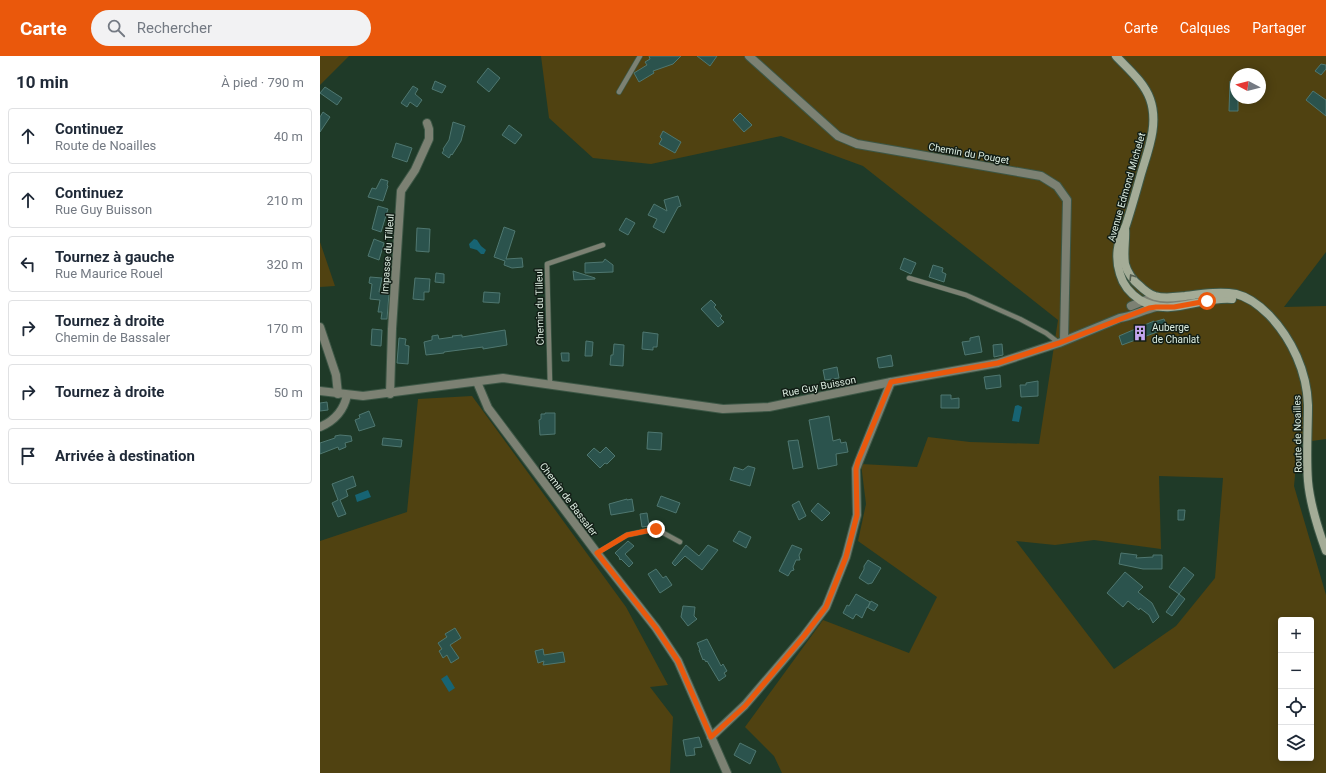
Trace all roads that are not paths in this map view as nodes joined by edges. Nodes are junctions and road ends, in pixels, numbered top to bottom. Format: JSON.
{"nodes":[{"id":1,"x":640,"y":56,"type":"edge"},
{"id":2,"x":749,"y":56,"type":"edge"},
{"id":3,"x":1116,"y":56,"type":"edge"},
{"id":4,"x":619,"y":92,"type":"dead end"},
{"id":5,"x":427,"y":123,"type":"dead end"},
{"id":6,"x":1126,"y":228,"type":"junction"},
{"id":7,"x":603,"y":245,"type":"dead end"},
{"id":8,"x":910,"y":278,"type":"dead end"},
{"id":9,"x":1142,"y":288,"type":"junction"},
{"id":10,"x":1127,"y":289,"type":"junction"},
{"id":11,"x":1207,"y":294,"type":"junction"},
{"id":12,"x":1144,"y":301,"type":"junction"},
{"id":13,"x":1131,"y":306,"type":"junction"},
{"id":14,"x":1258,"y":306,"type":"junction"},
{"id":15,"x":1156,"y":307,"type":"junction"},
{"id":16,"x":1141,"y":311,"type":"junction"},
{"id":17,"x":1120,"y":318,"type":"junction"},
{"id":18,"x":320,"y":327,"type":"edge"},
{"id":19,"x":1061,"y":342,"type":"junction"},
{"id":20,"x":477,"y":382,"type":"junction"},
{"id":21,"x":891,"y":382,"type":"junction"},
{"id":22,"x":550,"y":384,"type":"junction"},
{"id":23,"x":320,"y":391,"type":"edge"},
{"id":24,"x":342,"y":394,"type":"junction"},
{"id":25,"x":390,"y":394,"type":"junction"},
{"id":26,"x":320,"y":427,"type":"edge"},
{"id":27,"x":680,"y":542,"type":"dead end"},
{"id":28,"x":1324,"y":542,"type":"edge"},
{"id":29,"x":1326,"y":551,"type":"edge"},
{"id":30,"x":597,"y":553,"type":"junction"},
{"id":31,"x":711,"y":737,"type":"junction"},
{"id":32,"x":726,"y":772,"type":"edge"}],
"edges":[{"from":1,"to":4,"type":"lane"},
{"from":2,"to":19,"type":"street","name":"Chemin du Pouget"},
{"from":3,"to":6,"type":"main road","name":"Avenue Edmond Michelet"},
{"from":5,"to":25,"type":"street","name":"Impasse du Tilleul"},
{"from":9,"to":6,"type":"main road","name":"Route de Noailles","one_way":true},
{"from":6,"to":10,"type":"main road","name":"Avenue Edmond Michelet"},
{"from":7,"to":22,"type":"lane","name":"Chemin du Tilleul"},
{"from":8,"to":19,"type":"lane"},
{"from":9,"to":11,"type":"main road","name":"Route de Noailles"},
{"from":9,"to":12,"type":"street"},
{"from":10,"to":12,"type":"main road","name":"Avenue Edmond Michelet"},
{"from":10,"to":13,"type":"street"},
{"from":11,"to":12,"type":"street"},
{"from":11,"to":14,"type":"main road","name":"Route de Noailles"},
{"from":12,"to":13,"type":"street"},
{"from":12,"to":15,"type":"main road","name":"Route de Noailles"},
{"from":12,"to":16,"type":"street"},
{"from":13,"to":17,"type":"street"},
{"from":14,"to":15,"type":"main road","name":"Route de Noailles"},
{"from":14,"to":28,"type":"main road","name":"Route de Noailles"},
{"from":15,"to":16,"type":"street","name":"Rue Guy Buisson"},
{"from":16,"to":17,"type":"street","name":"Rue Guy Buisson"},
{"from":17,"to":19,"type":"street","name":"Rue Guy Buisson"},
{"from":18,"to":24,"type":"street"},
{"from":19,"to":21,"type":"street","name":"Rue Guy Buisson"},
{"from":20,"to":22,"type":"street","name":"Rue Guy Buisson"},
{"from":20,"to":25,"type":"street","name":"Rue Guy Buisson"},
{"from":20,"to":30,"type":"street","name":"Chemin de Bassaler"},
{"from":21,"to":22,"type":"street","name":"Rue Guy Buisson"},
{"from":21,"to":31,"type":"street"},
{"from":23,"to":24,"type":"street","name":"Rue Guy Buisson"},
{"from":24,"to":25,"type":"street","name":"Rue Guy Buisson"},
{"from":24,"to":26,"type":"street"},
{"from":27,"to":30,"type":"lane"},
{"from":28,"to":29,"type":"main road","name":"Route de Noailles"},
{"from":30,"to":31,"type":"street","name":"Chemin de Bassaler"},
{"from":31,"to":32,"type":"street","name":"Chemin de Bassaler"}]}
